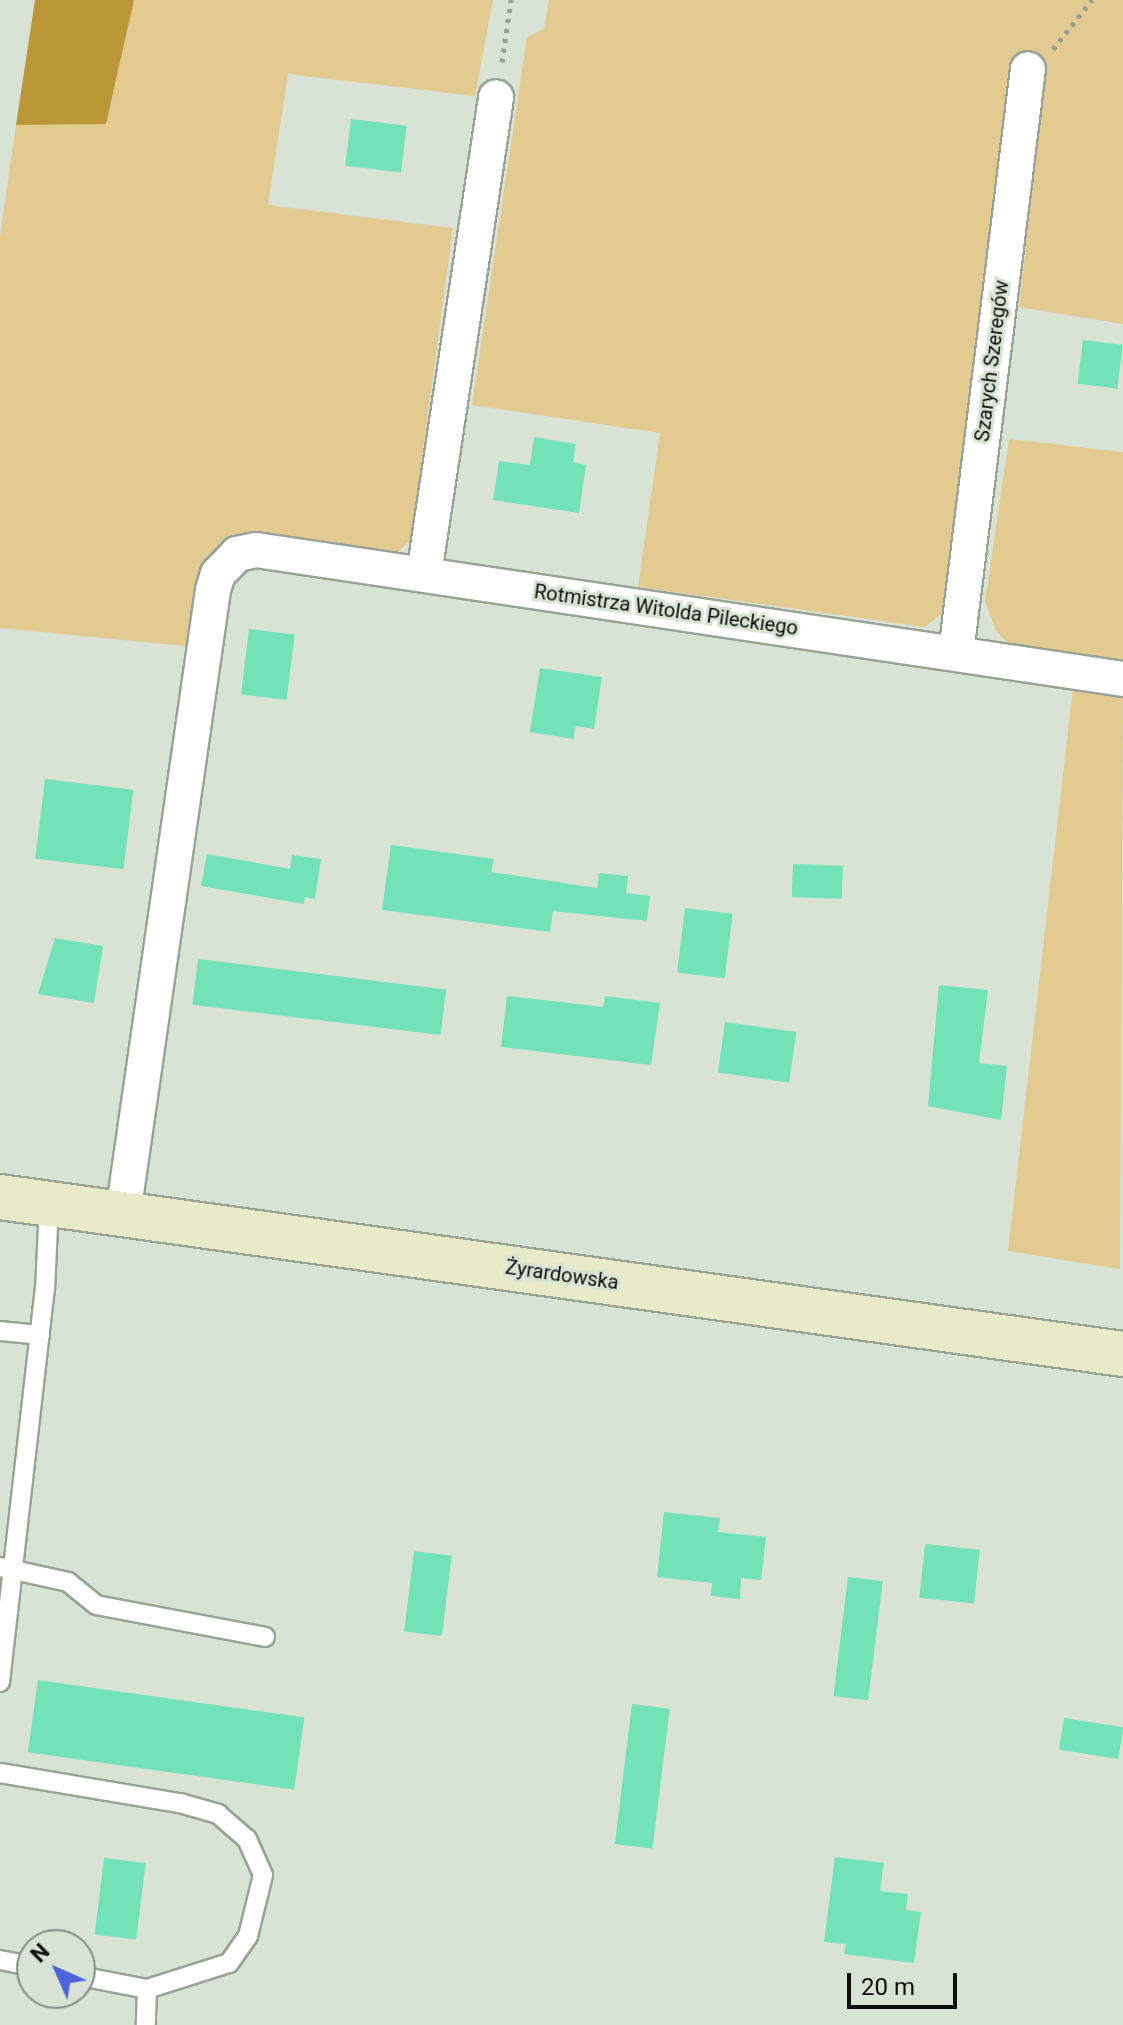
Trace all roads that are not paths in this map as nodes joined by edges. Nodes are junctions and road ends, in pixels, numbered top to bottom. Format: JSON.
{"nodes":[{"id":1,"x":1028,"y":69,"type":"road end"},
{"id":2,"x":496,"y":97,"type":"road end"},
{"id":3,"x":424,"y":574,"type":"junction"},
{"id":4,"x":956,"y":653,"type":"junction"},
{"id":5,"x":1123,"y":679,"type":"edge"},
{"id":6,"x":0,"y":1197,"type":"edge"},
{"id":7,"x":49,"y":1204,"type":"junction"},
{"id":8,"x":123,"y":1214,"type":"junction"},
{"id":9,"x":0,"y":1331,"type":"edge"},
{"id":10,"x":40,"y":1335,"type":"junction"},
{"id":11,"x":1123,"y":1354,"type":"edge"},
{"id":12,"x":7,"y":1568,"type":"edge"},
{"id":13,"x":265,"y":1637,"type":"dead end"},
{"id":14,"x":0,"y":1682,"type":"edge"},
{"id":15,"x":0,"y":1773,"type":"edge"},
{"id":16,"x":96,"y":1979,"type":"edge"},
{"id":17,"x":147,"y":1989,"type":"junction"},
{"id":18,"x":146,"y":2025,"type":"edge"}],
"edges":[{"from":1,"to":4,"type":"street","name":"Szarych Szeregów"},
{"from":2,"to":3,"type":"street"},
{"from":3,"to":4,"type":"street","name":"Rotmistrza Witolda Pileckiego"},
{"from":3,"to":8,"type":"street","name":"Rotmistrza Witolda Pileckiego"},
{"from":4,"to":5,"type":"street","name":"Rotmistrza Witolda Pileckiego"},
{"from":6,"to":7,"type":"main road","name":"Żyrardowska"},
{"from":7,"to":8,"type":"main road","name":"Żyrardowska"},
{"from":7,"to":10,"type":"lane"},
{"from":8,"to":11,"type":"main road","name":"Żyrardowska"},
{"from":9,"to":10,"type":"lane"},
{"from":10,"to":12,"type":"lane"},
{"from":12,"to":13,"type":"lane"},
{"from":12,"to":14,"type":"lane"},
{"from":15,"to":17,"type":"lane"},
{"from":16,"to":17,"type":"lane"},
{"from":17,"to":18,"type":"lane"}]}
